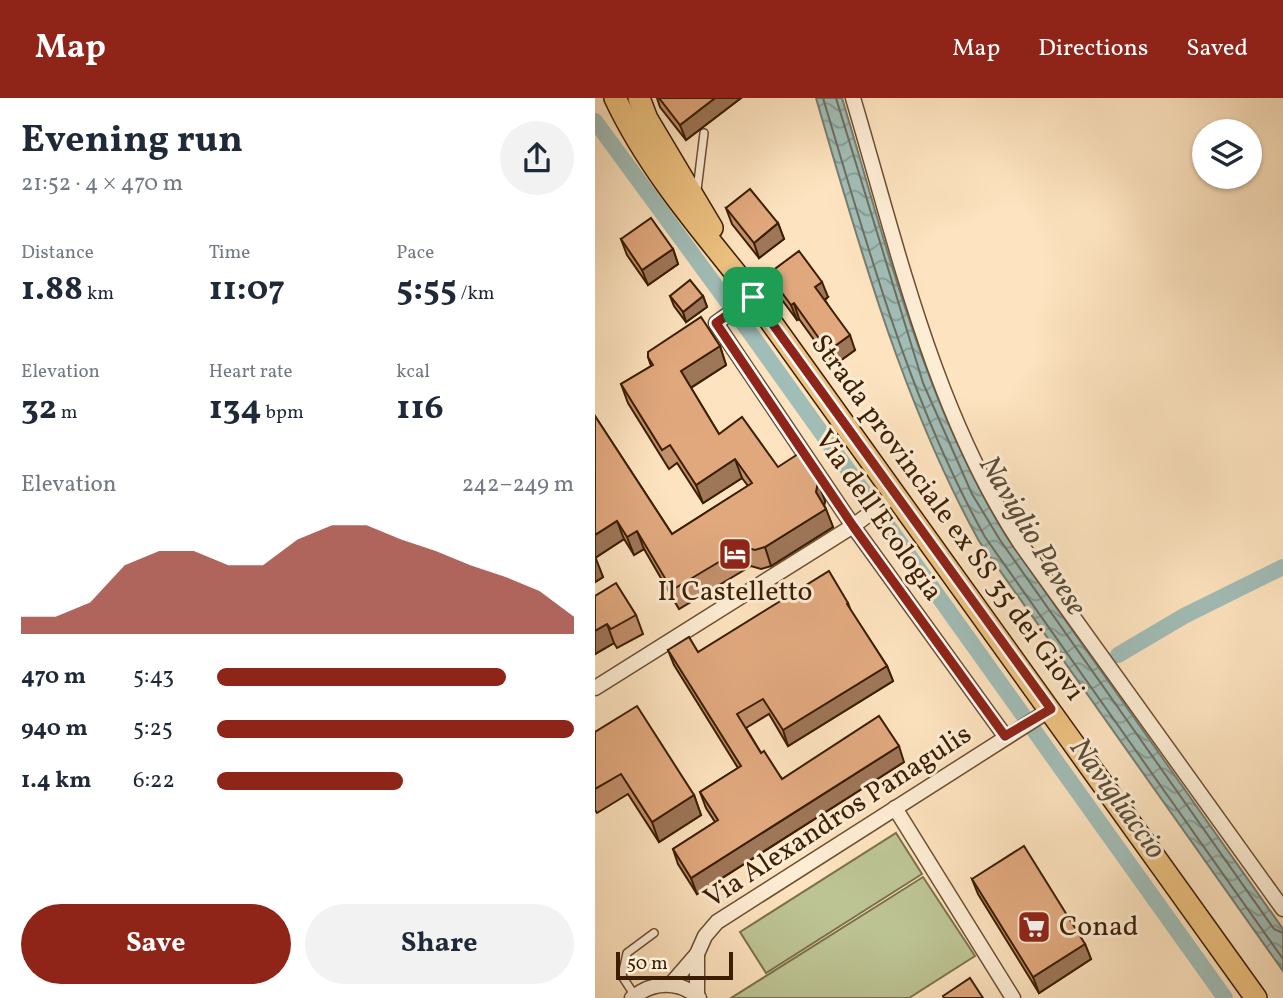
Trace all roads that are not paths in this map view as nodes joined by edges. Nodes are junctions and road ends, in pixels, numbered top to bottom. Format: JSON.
{"nodes":[{"id":1,"x":604,"y":98,"type":"edge"},
{"id":2,"x":615,"y":98,"type":"edge"},
{"id":3,"x":639,"y":98,"type":"edge"},
{"id":4,"x":853,"y":98,"type":"edge"},
{"id":5,"x":628,"y":127,"type":"junction"},
{"id":6,"x":704,"y":133,"type":"dead end"},
{"id":7,"x":696,"y":198,"type":"junction"},
{"id":8,"x":739,"y":276,"type":"junction"},
{"id":9,"x":747,"y":301,"type":"junction"},
{"id":10,"x":890,"y":500,"type":"junction"},
{"id":11,"x":859,"y":522,"type":"junction"},
{"id":12,"x":595,"y":688,"type":"edge"},
{"id":13,"x":1051,"y":709,"type":"junction"},
{"id":14,"x":1005,"y":736,"type":"junction"},
{"id":15,"x":895,"y":808,"type":"junction"},
{"id":16,"x":1283,"y":909,"type":"edge"},
{"id":17,"x":654,"y":933,"type":"dead end"},
{"id":18,"x":697,"y":954,"type":"junction"},
{"id":19,"x":671,"y":984,"type":"junction"},
{"id":20,"x":634,"y":997,"type":"edge"},
{"id":21,"x":698,"y":997,"type":"edge"},
{"id":22,"x":1013,"y":998,"type":"edge"},
{"id":23,"x":1256,"y":998,"type":"edge"}],
"edges":[{"from":1,"to":5,"type":"street"},
{"from":2,"to":5,"type":"main road","name":"Strada provinciale ex SS 35 dei Giovi"},
{"from":3,"to":7,"type":"main road","name":"Strada provinciale ex SS 35 dei Giovi"},
{"from":4,"to":16,"type":"street"},
{"from":5,"to":8,"type":"main road","name":"Strada provinciale ex SS 35 dei Giovi"},
{"from":6,"to":7,"type":"lane"},
{"from":7,"to":8,"type":"main road","name":"Strada provinciale ex SS 35 dei Giovi"},
{"from":8,"to":9,"type":"main road","name":"Strada provinciale ex SS 35 dei Giovi"},
{"from":9,"to":10,"type":"main road","name":"Strada provinciale ex SS 35 dei Giovi"},
{"from":9,"to":11,"type":"street","name":"Via dell'Ecologia"},
{"from":10,"to":11,"type":"street"},
{"from":10,"to":13,"type":"main road","name":"Strada provinciale ex SS 35 dei Giovi"},
{"from":11,"to":12,"type":"street"},
{"from":11,"to":14,"type":"street","name":"Via dell'Ecologia"},
{"from":13,"to":14,"type":"street","name":"Via Alexandros Panagulis"},
{"from":13,"to":23,"type":"main road","name":"Strada provinciale ex SS 35 dei Giovi"},
{"from":14,"to":15,"type":"street","name":"Via Alexandros Panagulis"},
{"from":15,"to":18,"type":"street","name":"Via Alexandros Panagulis"},
{"from":15,"to":22,"type":"street"},
{"from":17,"to":20,"type":"lane"},
{"from":18,"to":19,"type":"street","name":"Via Alexandros Panagulis"},
{"from":18,"to":21,"type":"street"},
{"from":19,"to":20,"type":"street"},
{"from":19,"to":21,"type":"street"}]}
